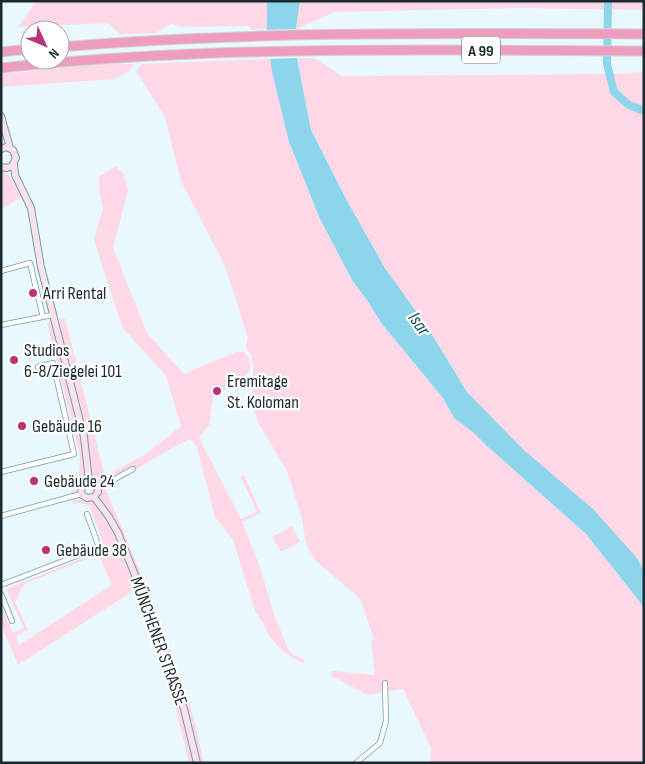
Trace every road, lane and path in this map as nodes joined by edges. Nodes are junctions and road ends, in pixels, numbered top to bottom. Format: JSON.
{"nodes":[{"id":1,"x":644,"y":34,"type":"edge"},
{"id":2,"x":70,"y":46,"type":"edge"},
{"id":3,"x":20,"y":50,"type":"edge"},
{"id":4,"x":6,"y":51,"type":"edge"},
{"id":5,"x":644,"y":51,"type":"edge"},
{"id":6,"x":1,"y":68,"type":"edge"},
{"id":7,"x":1,"y":116,"type":"edge"},
{"id":8,"x":4,"y":130,"type":"junction"},
{"id":9,"x":1,"y":147,"type":"edge"},
{"id":10,"x":10,"y":148,"type":"junction"},
{"id":11,"x":14,"y":164,"type":"junction"},
{"id":12,"x":3,"y":167,"type":"edge"},
{"id":13,"x":22,"y":189,"type":"junction"},
{"id":14,"x":1,"y":271,"type":"edge"},
{"id":15,"x":52,"y":315,"type":"junction"},
{"id":16,"x":43,"y":317,"type":"junction"},
{"id":17,"x":1,"y":324,"type":"edge"},
{"id":18,"x":38,"y":367,"type":"dead end"},
{"id":19,"x":133,"y":469,"type":"dead end"},
{"id":20,"x":1,"y":472,"type":"edge"},
{"id":21,"x":88,"y":481,"type":"junction"},
{"id":22,"x":97,"y":486,"type":"junction"},
{"id":23,"x":82,"y":494,"type":"junction"},
{"id":24,"x":94,"y":497,"type":"junction"},
{"id":25,"x":86,"y":514,"type":"dead end"},
{"id":26,"x":1,"y":516,"type":"edge"},
{"id":27,"x":1,"y":585,"type":"edge"},
{"id":28,"x":1,"y":594,"type":"edge"},
{"id":29,"x":12,"y":621,"type":"dead end"},
{"id":30,"x":385,"y":683,"type":"dead end"},
{"id":31,"x":197,"y":763,"type":"edge"},
{"id":32,"x":356,"y":763,"type":"edge"}],
"edges":[{"from":1,"to":2,"type":"highway","number":"A 99"},
{"from":3,"to":4,"type":"highway"},
{"from":5,"to":6,"type":"highway","number":"A 99"},
{"from":7,"to":8,"type":"main road"},
{"from":8,"to":9,"type":"main road"},
{"from":8,"to":10,"type":"main road"},
{"from":9,"to":10,"type":"main road"},
{"from":10,"to":11,"type":"main road"},
{"from":11,"to":12,"type":"main road"},
{"from":11,"to":13,"type":"main road"},
{"from":12,"to":13,"type":"main road"},
{"from":13,"to":15,"type":"main road"},
{"from":14,"to":16,"type":"street"},
{"from":15,"to":16,"type":"street"},
{"from":15,"to":21,"type":"main road"},
{"from":16,"to":17,"type":"street"},
{"from":18,"to":20,"type":"street"},
{"from":19,"to":22,"type":"street"},
{"from":21,"to":22,"type":"main road"},
{"from":21,"to":23,"type":"main road"},
{"from":22,"to":24,"type":"main road"},
{"from":23,"to":24,"type":"main road"},
{"from":23,"to":26,"type":"street"},
{"from":24,"to":31,"type":"main road","name":"MÜNCHENER STRASSE"},
{"from":25,"to":27,"type":"street"},
{"from":28,"to":29,"type":"street"},
{"from":30,"to":32,"type":"street"}]}
